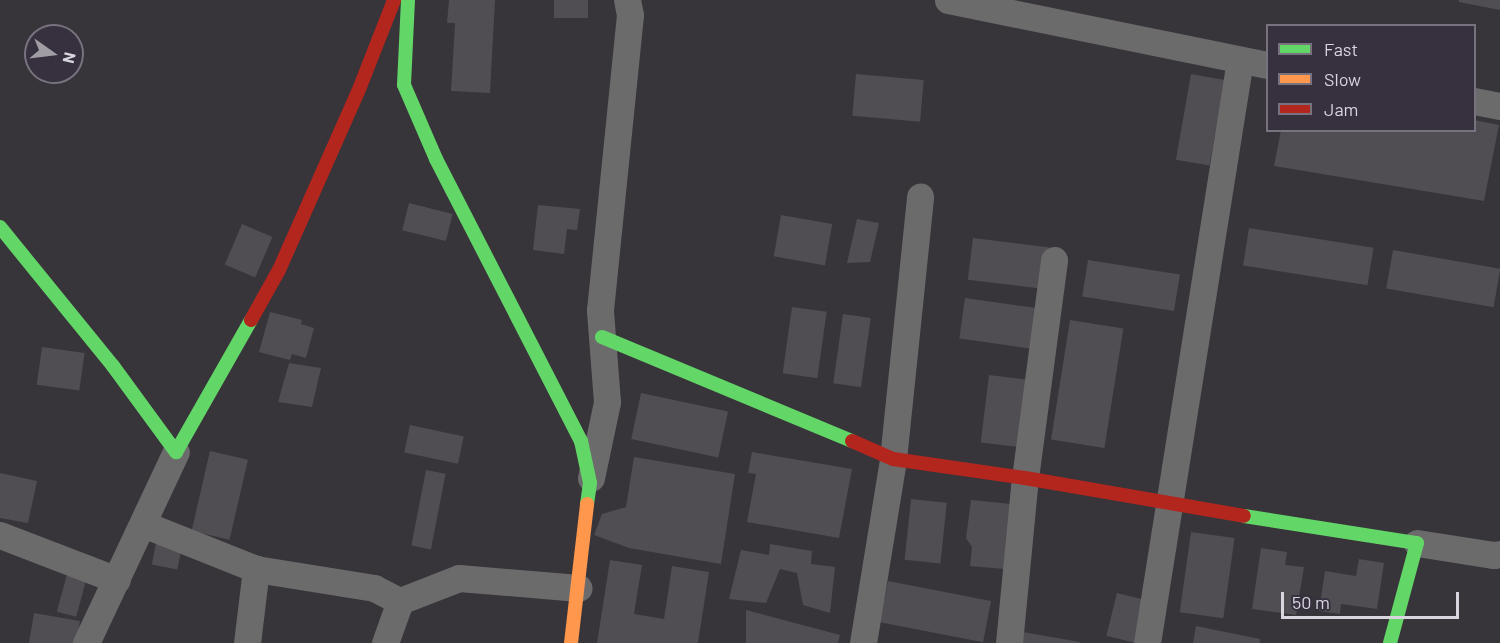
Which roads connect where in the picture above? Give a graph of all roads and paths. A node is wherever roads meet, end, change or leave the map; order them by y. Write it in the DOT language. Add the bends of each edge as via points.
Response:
graph roads {
  1 [pos="394,0"];
  2 [pos="408,0"];
  3 [pos="627,0"];
  4 [pos="948,0"];
  5 [pos="1240,60"];
  6 [pos="1266,65"];
  7 [pos="1476,101"];
  8 [pos="1500,106"];
  9 [pos="920,196"];
  10 [pos="0,228"];
  11 [pos="12,257"];
  12 [pos="1054,260"];
  13 [pos="602,337"];
  14 [pos="176,452"];
  15 [pos="893,459"];
  16 [pos="1025,478"];
  17 [pos="590,483"];
  18 [pos="1171,505"];
  19 [pos="143,524"];
  20 [pos="0,535"];
  21 [pos="1418,543"];
  22 [pos="1500,554"];
  23 [pos="256,569"];
  24 [pos="117,579"];
  25 [pos="579,588"];
  26 [pos="400,601"];
  27 [pos="86,643"];
  28 [pos="247,643"];
  29 [pos="385,643"];
  30 [pos="571,643"];
  31 [pos="862,643"];
  32 [pos="1009,643"];
  33 [pos="1147,643"];
  34 [pos="1390,643"];
  1 -- 14 [label="street" via="279,270"];
  2 -- 17 [label="street" via="404,85 436,159 581,441"];
  3 -- 13 [label="street" via="630,15 600,310"];
  4 -- 5 [label="street"];
  5 -- 6 [label="street"];
  5 -- 18 [label="street"];
  7 -- 8 [label="street"];
  9 -- 15 [label="street"];
  10 -- 11 [label="street"];
  11 -- 14 [label="street" via="113,366"];
  12 -- 16 [label="street"];
  13 -- 15 [label="street"];
  13 -- 17 [label="street" via="607,402"];
  14 -- 19 [label="street"];
  15 -- 16 [label="street"];
  15 -- 31 [label="street"];
  16 -- 18 [label="street"];
  16 -- 32 [label="street"];
  17 -- 25 [label="street"];
  18 -- 21 [label="street"];
  18 -- 33 [label="street"];
  19 -- 23 [label="street"];
  19 -- 24 [label="street"];
  20 -- 24 [label="street"];
  21 -- 22 [label="street"];
  21 -- 34 [label="street"];
  23 -- 26 [label="street" via="374,588"];
  23 -- 28 [label="street"];
  24 -- 27 [label="street"];
  25 -- 26 [label="street" via="459,578"];
  25 -- 30 [label="street"];
  26 -- 29 [label="street"];
}
